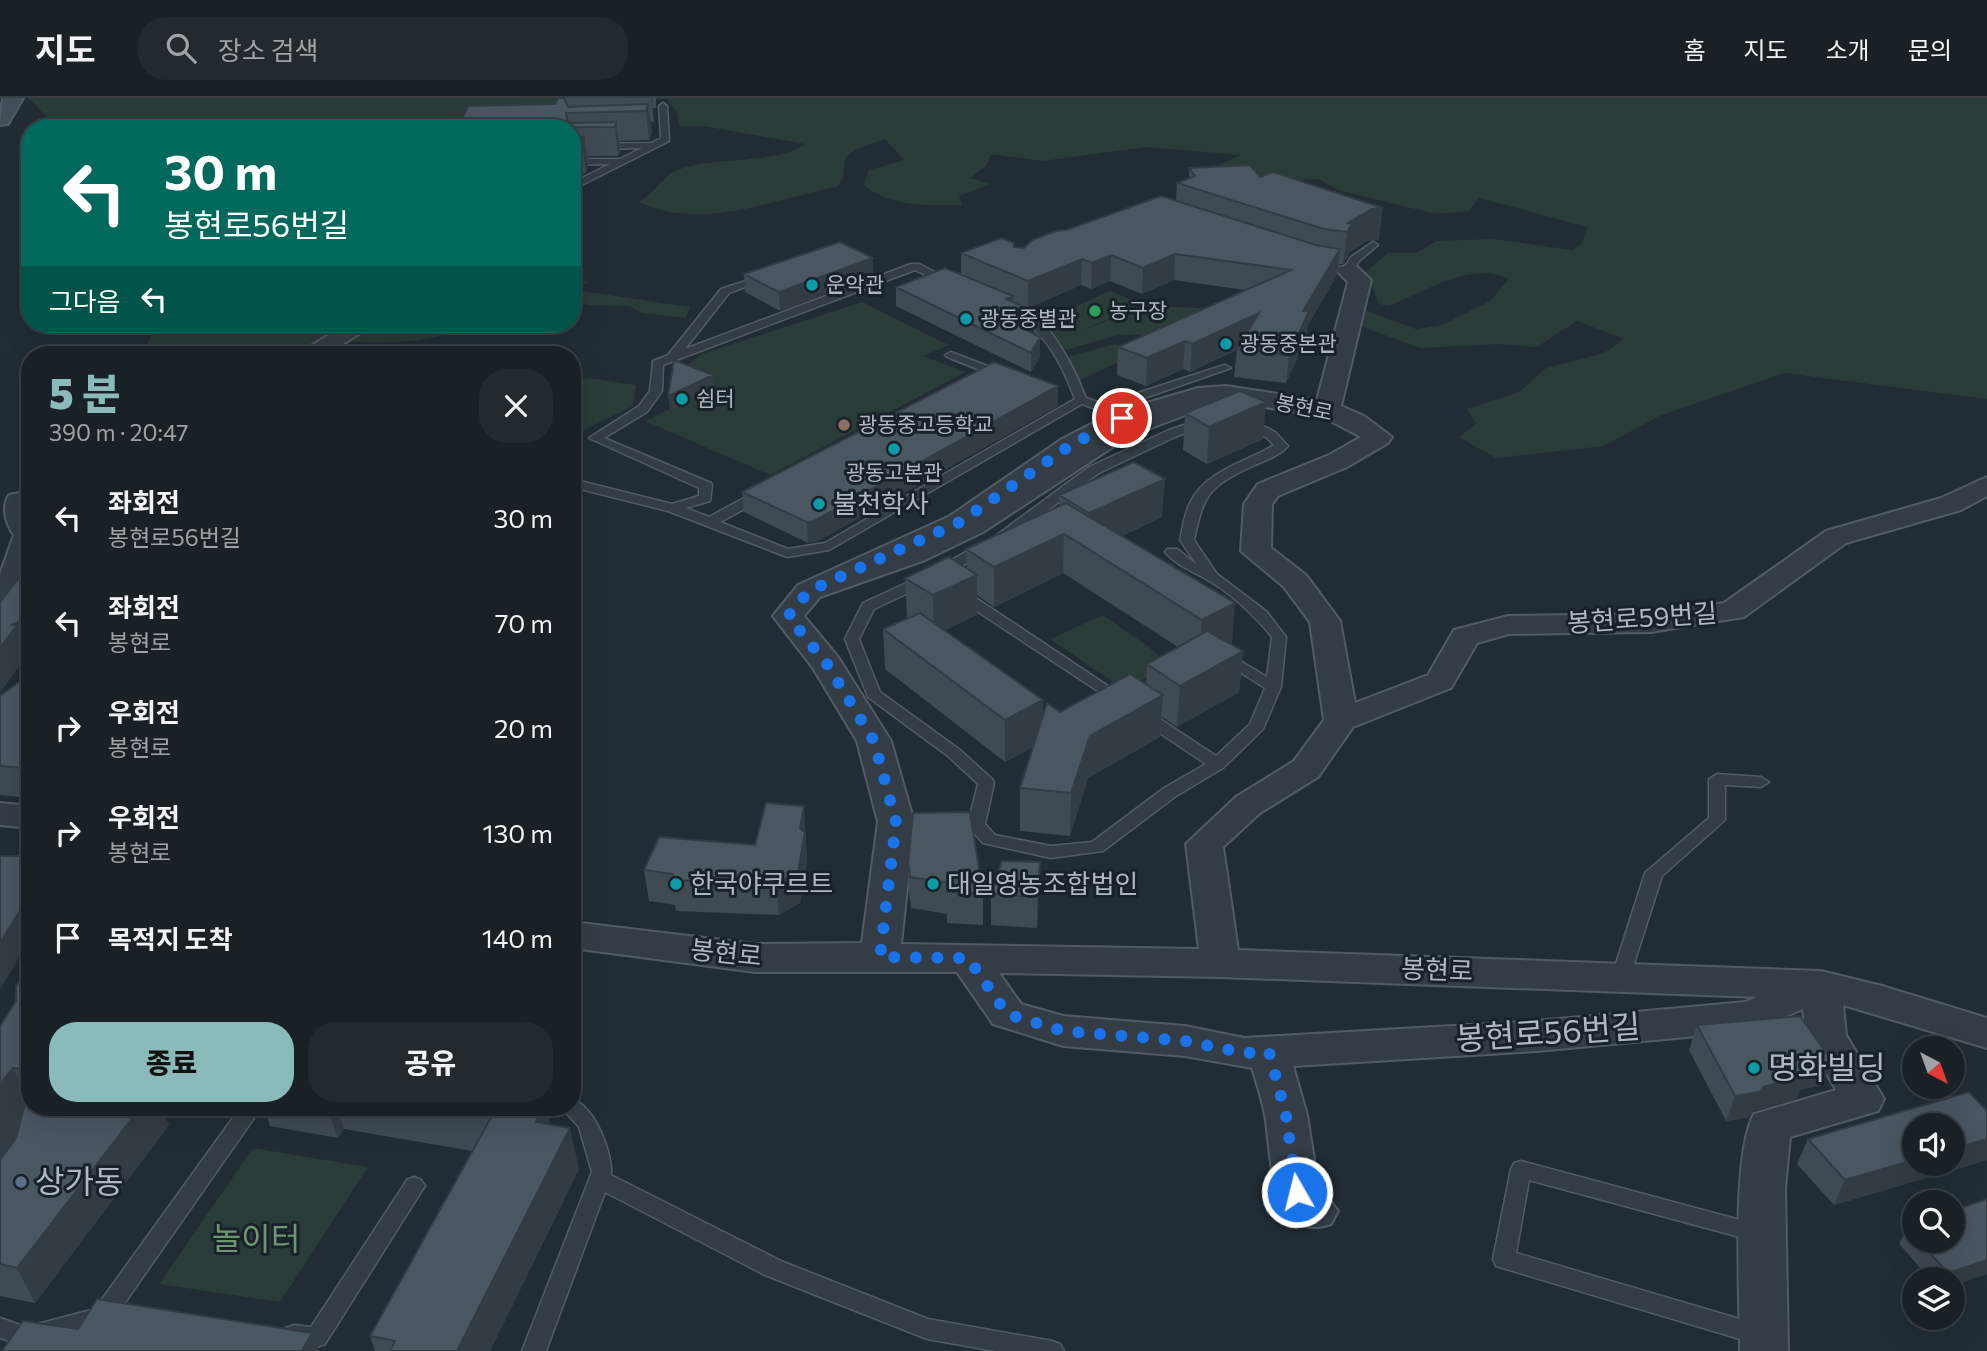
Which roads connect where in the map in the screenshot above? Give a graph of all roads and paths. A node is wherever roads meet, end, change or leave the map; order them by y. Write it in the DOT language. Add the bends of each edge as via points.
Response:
graph roads {
  1 [pos="13,98"];
  2 [pos="651,113"];
  3 [pos="0,119"];
  4 [pos="664,127"];
  5 [pos="651,128"];
  6 [pos="655,145"];
  7 [pos="581,147"];
  8 [pos="623,161"];
  9 [pos="581,162"];
  10 [pos="581,178"];
  11 [pos="590,178"];
  12 [pos="581,182"];
  13 [pos="1373,245"];
  14 [pos="1305,263"];
  15 [pos="1348,271"];
  16 [pos="774,274"];
  17 [pos="963,288"];
  18 [pos="997,302"];
  19 [pos="347,333"];
  20 [pos="324,346"];
  21 [pos="951,355"];
  22 [pos="672,357"];
  23 [pos="1225,368"];
  24 [pos="1020,381"];
  25 [pos="1075,398"];
  26 [pos="1341,415"];
  27 [pos="581,485"];
  28 [pos="1987,485"];
  29 [pos="776,486"];
  30 [pos="673,508"];
  31 [pos="710,522"];
  32 [pos="21,527"];
  33 [pos="1172,552"];
  34 [pos="933,576"];
  35 [pos="1212,577"];
  36 [pos="0,601"];
  37 [pos="1232,662"];
  38 [pos="1273,687"];
  39 [pos="1341,720"];
  40 [pos="1217,764"];
  41 [pos="1761,782"];
  42 [pos="0,814"];
  43 [pos="21,816"];
  44 [pos="976,825"];
  45 [pos="935,826"];
  46 [pos="581,936"];
  47 [pos="880,957"];
  48 [pos="968,958"];
  49 [pos="1220,963"];
  50 [pos="1621,976"];
  51 [pos="1821,985"];
  52 [pos="1987,1032"];
  53 [pos="1269,1052"];
  54 [pos="581,1115"];
  55 [pos="245,1116"];
  56 [pos="600,1179"];
  57 [pos="414,1186"];
  58 [pos="1315,1211"];
  59 [pos="1764,1234"];
  60 [pos="132,1315"];
  61 [pos="102,1317"];
  62 [pos="0,1328"];
  63 [pos="278,1333"];
  64 [pos="21,1344"];
  65 [pos="1764,1344"];
  66 [pos="534,1351"];
  67 [pos="1052,1351"];
  1 -- 3 [label="main road"];
  2 -- 4 [label="lane" via="663,110"];
  4 -- 5 [label="lane"];
  4 -- 6 [label="lane" via="666,139"];
  6 -- 7 [label="lane"];
  6 -- 8 [label="lane"];
  8 -- 9 [label="lane"];
  8 -- 11 [label="lane"];
  10 -- 11 [label="lane"];
  11 -- 12 [label="lane"];
  13 -- 15 [label="lane"];
  14 -- 15 [label="lane"];
  15 -- 26 [label="street" via="1360,280"];
  16 -- 22 [label="lane" via="725,291"];
  17 -- 22 [label="lane" via="915,267"];
  18 -- 25 [label="lane" via="1031,316 1042,326 1069,367"];
  19 -- 20 [label="street"];
  21 -- 24 [label="lane" via="989,376"];
  22 -- 30 [label="lane" via="657,363 656,391 643,409 595,438 706,486 705,498"];
  23 -- 25 [label="lane" via="1104,408"];
  25 -- 31 [label="lane" via="828,546 787,553"];
  26 -- 39 [label="street" via="1379,437 1338,461 1268,490 1258,504 1256,551 1295,581 1325,621"];
  26 -- 47 [label="street, 봉현로" via="1226,394 1198,396 1122,418 1071,445 960,522 809,591 788,616 827,664 874,741 901,826"];
  27 -- 30 [label="lane"];
  28 -- 39 [label="street, 봉현로59번길" via="1951,504 1836,537 1733,611 1651,623 1508,625 1465,636 1440,681"];
  29 -- 31 [label="lane"];
  30 -- 31 [label="lane"];
  32 -- 36 [label="street" via="10,587"];
  33 -- 35 [label="lane"];
  34 -- 35 [label="lane" via="1007,534 1094,470 1173,433 1225,419 1245,421 1272,435 1282,446 1210,483 1196,503 1187,540"];
  34 -- 40 [label="lane"];
  34 -- 44 [label="lane" via="868,606 852,639 873,694 954,753 986,783"];
  35 -- 38 [label="lane" via="1261,614 1279,637"];
  37 -- 38 [label="lane"];
  38 -- 40 [label="lane" via="1257,726"];
  39 -- 49 [label="street" via="1306,768 1248,805 1204,844"];
  40 -- 44 [label="lane" via="1097,847 1051,852 989,839"];
  41 -- 50 [label="lane" via="1717,779 1717,820 1654,873"];
  42 -- 43 [label="street"];
  44 -- 45 [label="lane"];
  46 -- 47 [label="street, 봉현로" via="755,958"];
  47 -- 48 [label="street, 봉현로"];
  48 -- 49 [label="street, 봉현로"];
  48 -- 53 [label="street, 봉현로56번길" via="1007,1014 1063,1031 1185,1041 1244,1053"];
  49 -- 50 [label="street, 봉현로"];
  50 -- 51 [label="street, 봉현로"];
  51 -- 52 [label="street, 봉현로"];
  51 -- 53 [label="street, 봉현로56번길" via="1751,1016 1537,1036"];
  51 -- 59 [label="street" via="1826,1036 1863,1099 1769,1126"];
  53 -- 58 [label="street" via="1286,1115 1297,1192"];
  54 -- 56 [label="lane" via="589,1123 603,1172"];
  55 -- 61 [label="lane"];
  56 -- 66 [label="lane"];
  56 -- 67 [label="lane" via="772,1268 927,1329"];
  57 -- 63 [label="lane" via="317,1338"];
  59 -- 65 [label="street"];
  59 -- 65 [label="lane" via="1521,1169 1504,1259"];
  60 -- 61 [label="lane"];
  61 -- 64 [label="lane"];
  62 -- 64 [label="lane"];
}
